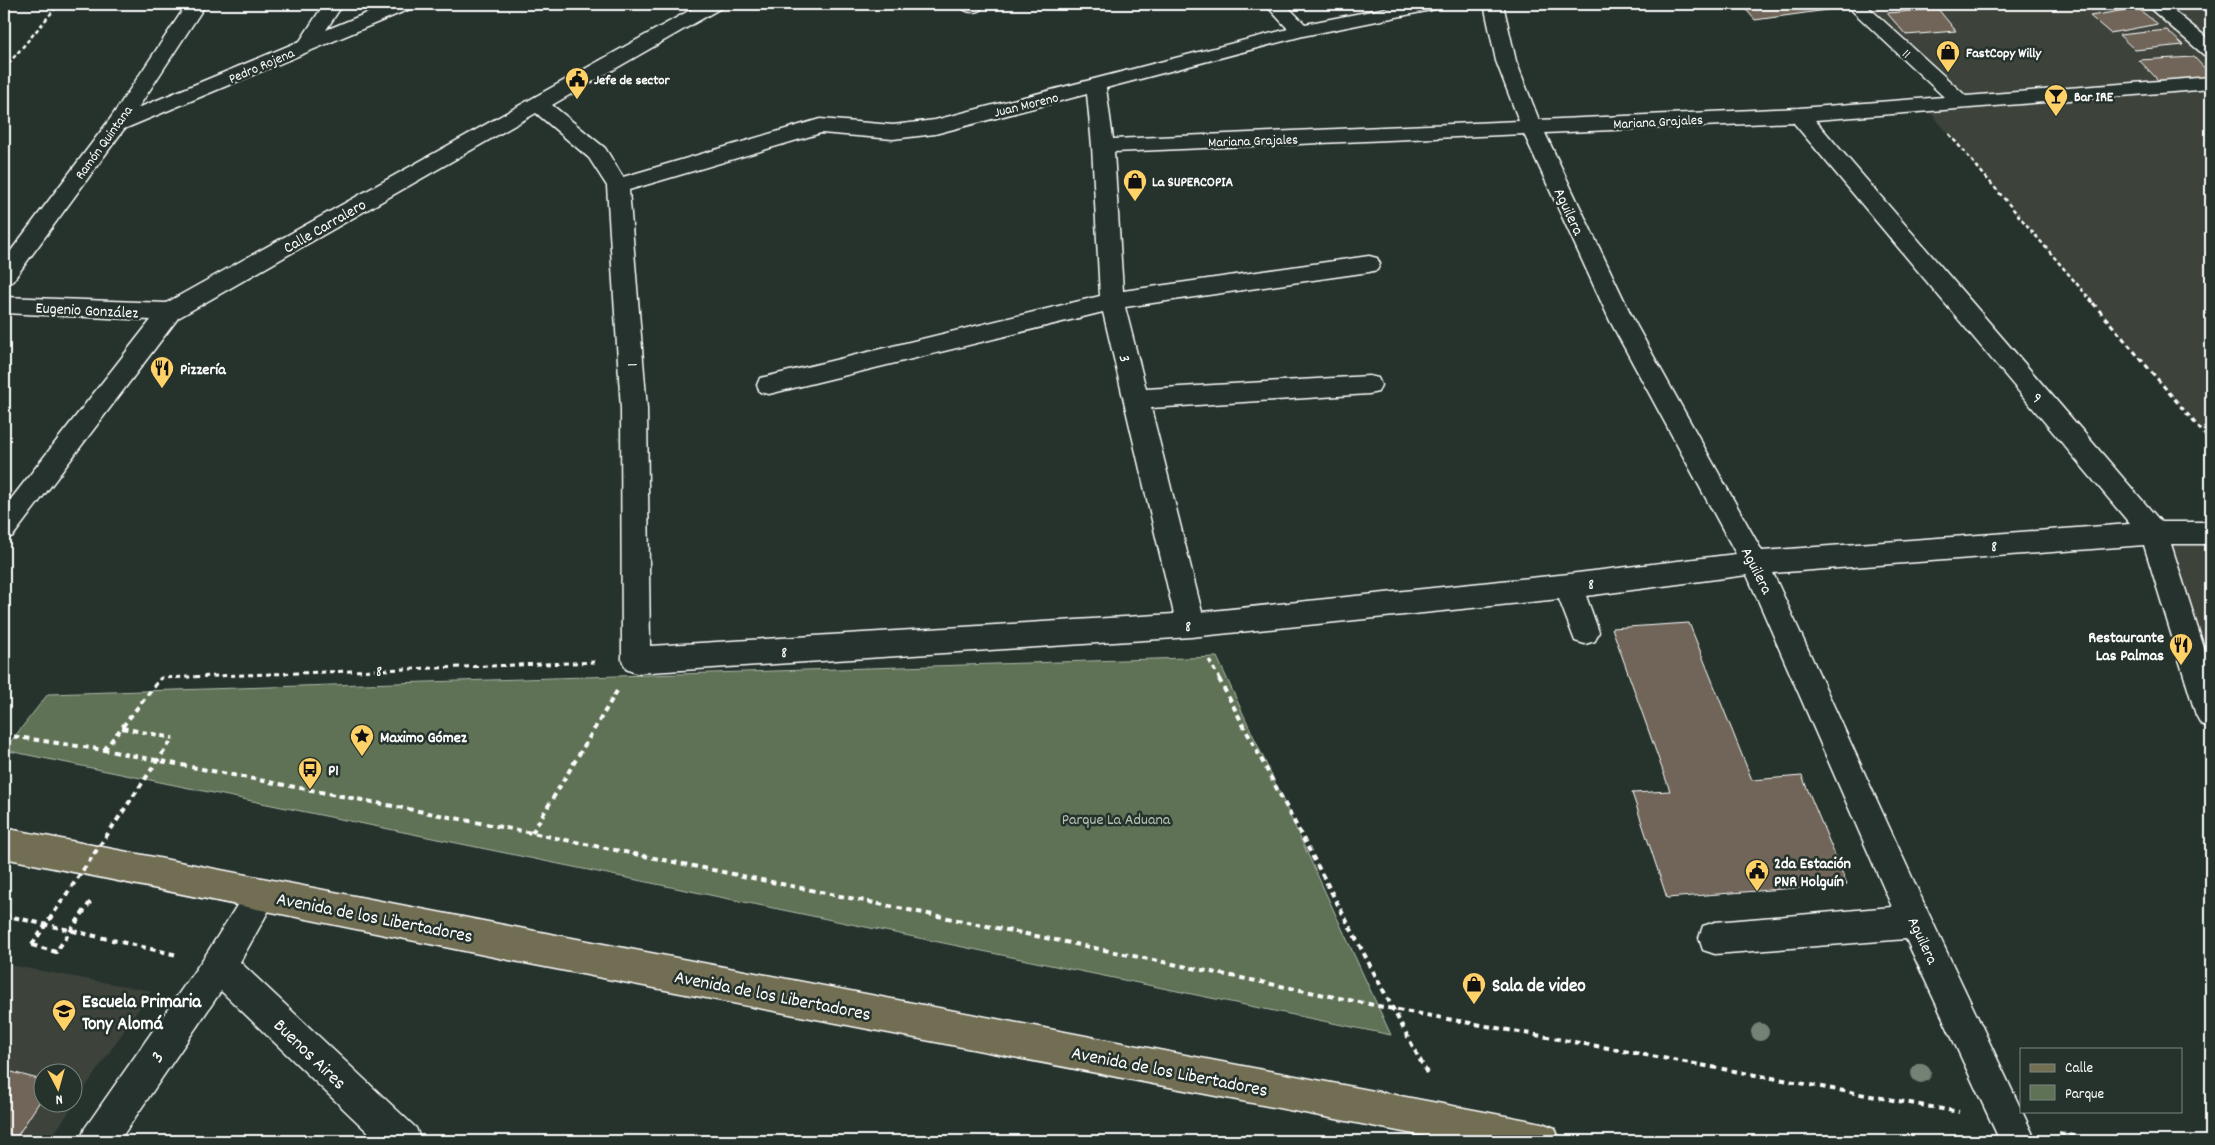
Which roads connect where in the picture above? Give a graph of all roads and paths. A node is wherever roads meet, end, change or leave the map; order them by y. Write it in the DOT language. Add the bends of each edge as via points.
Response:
graph roads {
  1 [pos="59,4"];
  2 [pos="196,4"];
  3 [pos="333,4"];
  4 [pos="405,4"];
  5 [pos="714,4"];
  6 [pos="1274,4"];
  7 [pos="1434,4"];
  8 [pos="1493,4"];
  9 [pos="1854,4"];
  10 [pos="2154,4"];
  11 [pos="1302,31"];
  12 [pos="306,46"];
  13 [pos="2211,51"];
  14 [pos="4,69"];
  15 [pos="2211,83"];
  16 [pos="1096,86"];
  17 [pos="1961,102"];
  18 [pos="538,104"];
  19 [pos="1924,105"];
  20 [pos="1799,115"];
  21 [pos="117,124"];
  22 [pos="1532,128"];
  23 [pos="1103,146"];
  24 [pos="618,186"];
  25 [pos="1369,264"];
  26 [pos="4,276"];
  27 [pos="1112,301"];
  28 [pos="4,305"];
  29 [pos="170,312"];
  30 [pos="769,385"];
  31 [pos="1369,385"];
  32 [pos="1136,399"];
  33 [pos="2211,442"];
  34 [pos="4,528"];
  35 [pos="2211,533"];
  36 [pos="2154,534"];
  37 [pos="1755,563"];
  38 [pos="1569,586"];
  39 [pos="1191,625"];
  40 [pos="1585,632"];
  41 [pos="636,660"];
  42 [pos="2211,715"];
  43 [pos="122,728"];
  44 [pos="4,735"];
  45 [pos="104,750"];
  46 [pos="532,833"];
  47 [pos="4,843"];
  48 [pos="117,864"];
  49 [pos="262,894"];
  50 [pos="4,916"];
  51 [pos="1915,922"];
  52 [pos="46,924"];
  53 [pos="70,930"];
  54 [pos="1715,938"];
  55 [pos="219,965"];
  56 [pos="1393,1009"];
  57 [pos="1465,1131"];
  58 [pos="2014,1131"];
  59 [pos="98,1141"];
  60 [pos="403,1141"];
  61 [pos="1542,1141"];
  62 [pos="2096,1141"];
  1 -- 14 [label="path"];
  2 -- 21 [label="street, Ramón Quintana"];
  3 -- 12 [label="street"];
  4 -- 12 [label="street, Pedro Rojena"];
  5 -- 18 [label="street, Calle Carralero"];
  6 -- 11 [label="street"];
  7 -- 11 [label="street, Juan Moreno"];
  8 -- 22 [label="street, Aguilera" via="1506,61"];
  9 -- 17 [label="street, 11"];
  10 -- 13 [label="street"];
  11 -- 16 [label="street, Juan Moreno"];
  12 -- 21 [label="street, Pedro Rojena"];
  15 -- 17 [label="street, Mariana Grajales"];
  16 -- 23 [label="street, 3"];
  16 -- 24 [label="street, Juan Moreno" via="935,127 893,132 820,126"];
  17 -- 19 [label="street, Mariana Grajales"];
  18 -- 24 [label="street, 1" via="597,153"];
  18 -- 29 [label="street, Calle Carralero"];
  19 -- 20 [label="street, Mariana Grajales"];
  19 -- 33 [label="path"];
  20 -- 22 [label="street, Mariana Grajales"];
  20 -- 36 [label="street, 9"];
  21 -- 26 [label="street, Ramón Quintana"];
  22 -- 23 [label="street, Mariana Grajales"];
  22 -- 37 [label="street, Aguilera" via="1622,321"];
  23 -- 27 [label="street, 3"];
  24 -- 41 [label="street, 1" via="634,409"];
  25 -- 27 [label="street"];
  27 -- 30 [label="street"];
  27 -- 32 [label="street, 3"];
  28 -- 29 [label="street, Eugenio González"];
  29 -- 34 [label="street, Calle Carralero"];
  31 -- 32 [label="street"];
  32 -- 39 [label="street, 3"];
  35 -- 36 [label="street, 8"];
  36 -- 37 [label="street, 8"];
  36 -- 42 [label="street, 9"];
  37 -- 38 [label="street, 8"];
  37 -- 51 [label="street, Aguilera"];
  38 -- 39 [label="street, 8"];
  38 -- 40 [label="street"];
  39 -- 41 [label="street, 8"];
  39 -- 56 [label="path"];
  41 -- 43 [label="path, 8" via="161,678"];
  41 -- 46 [label="path"];
  43 -- 45 [label="path"];
  43 -- 52 [label="path, bridge" via="173,738"];
  44 -- 45 [label="path"];
  45 -- 46 [label="path"];
  46 -- 56 [label="path"];
  47 -- 48 [label="main road, Avenida de los Libertadores"];
  48 -- 49 [label="main road, Avenida de los Libertadores"];
  48 -- 53 [label="path"];
  49 -- 55 [label="street, 3"];
  49 -- 57 [label="main road, Avenida de los Libertadores"];
  50 -- 52 [label="path"];
  51 -- 54 [label="street"];
  51 -- 58 [label="street, Aguilera"];
  52 -- 53 [label="path"];
  52 -- 53 [label="path, bridge" via="32,945 56,952"];
  53 -- 55 [label="path"];
  55 -- 59 [label="street, 3"];
  55 -- 60 [label="street, Buenos Aires"];
  56 -- 57 [label="path"];
  56 -- 58 [label="path"];
  57 -- 61 [label="main road, Avenida de los Libertadores"];
  58 -- 62 [label="path"];
}
